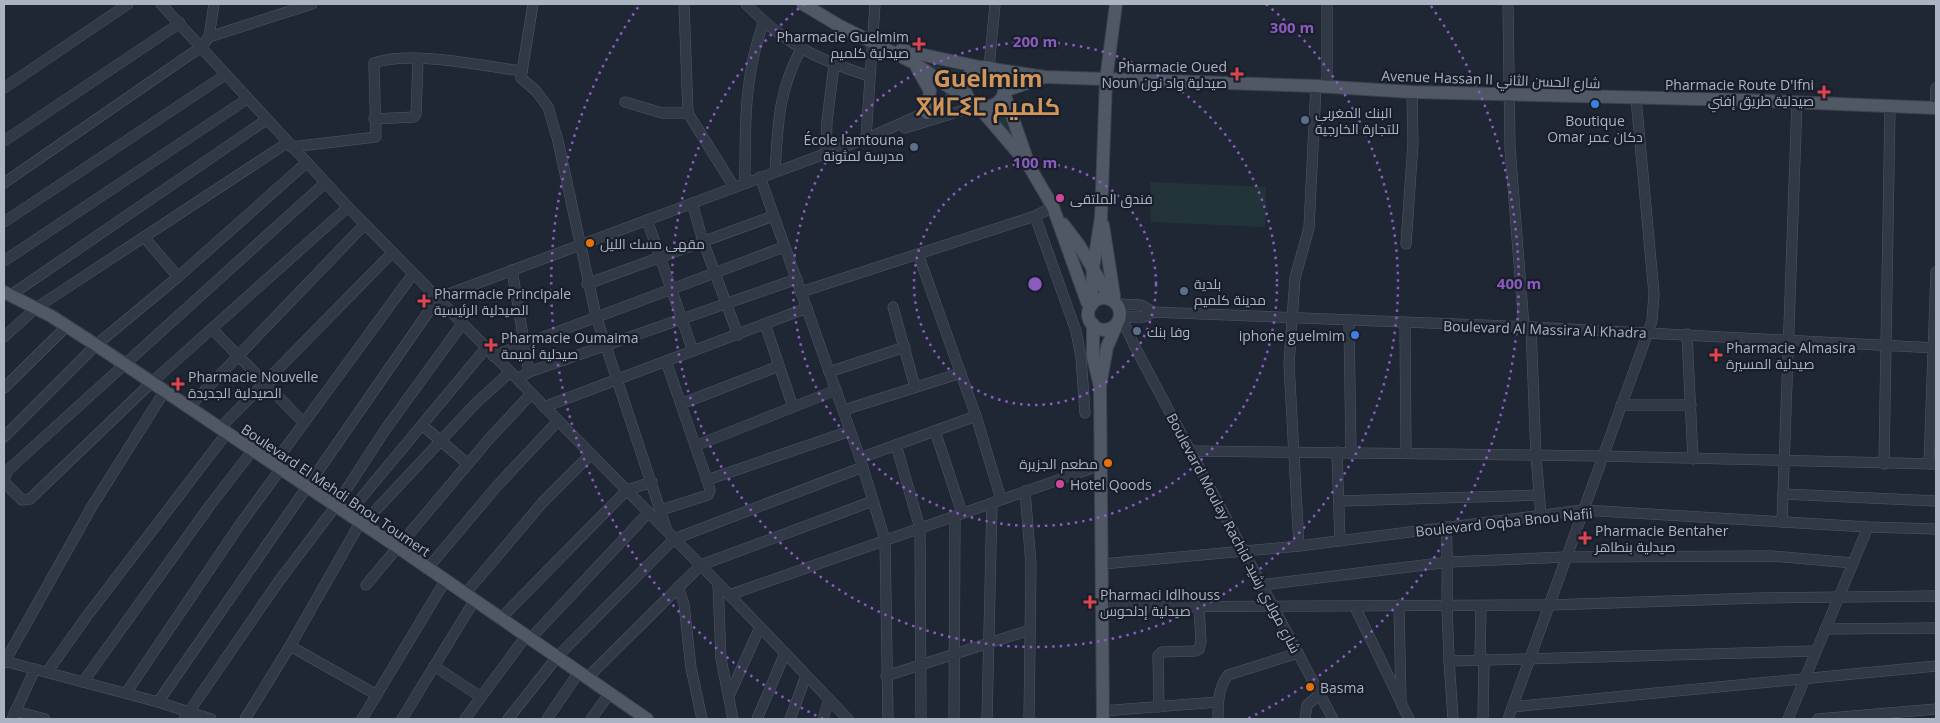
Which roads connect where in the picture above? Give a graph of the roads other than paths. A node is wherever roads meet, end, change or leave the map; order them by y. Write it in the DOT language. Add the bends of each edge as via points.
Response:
graph roads {
  1 [pos="128,4"];
  2 [pos="161,4"];
  3 [pos="214,4"];
  4 [pos="312,4"];
  5 [pos="533,4"];
  6 [pos="684,4"];
  7 [pos="746,4"];
  8 [pos="803,4"];
  9 [pos="875,4"];
  10 [pos="995,4"];
  11 [pos="1116,4"];
  12 [pos="1327,4"];
  13 [pos="1508,4"];
  14 [pos="298,6"];
  15 [pos="764,21"];
  16 [pos="180,23"];
  17 [pos="209,37"];
  18 [pos="874,42"];
  19 [pos="201,47"];
  20 [pos="801,49"];
  21 [pos="418,59"];
  22 [pos="914,64"];
  23 [pos="834,65"];
  24 [pos="988,68"];
  25 [pos="522,71"];
  26 [pos="225,75"];
  27 [pos="869,76"];
  28 [pos="1045,77"];
  29 [pos="967,79"];
  30 [pos="1106,80"];
  31 [pos="1321,87"];
  32 [pos="4,88"];
  33 [pos="1936,88"];
  34 [pos="1004,92"];
  35 [pos="1412,92"];
  36 [pos="957,93"];
  37 [pos="1508,95"];
  38 [pos="1636,98"];
  39 [pos="247,99"];
  40 [pos="624,102"];
  41 [pos="1797,102"];
  42 [pos="975,104"];
  43 [pos="1890,106"];
  44 [pos="1936,108"];
  45 [pos="688,113"];
  46 [pos="927,113"];
  47 [pos="374,119"];
  48 [pos="266,120"];
  49 [pos="868,137"];
  50 [pos="4,141"];
  51 [pos="289,145"];
  52 [pos="826,153"];
  53 [pos="306,163"];
  54 [pos="1029,166"];
  55 [pos="775,172"];
  56 [pos="760,178"];
  57 [pos="4,183"];
  58 [pos="325,183"];
  59 [pos="745,183"];
  60 [pos="734,187"];
  61 [pos="692,203"];
  62 [pos="348,207"];
  63 [pos="1053,207"];
  64 [pos="772,216"];
  65 [pos="1035,216"];
  66 [pos="1101,218"];
  67 [pos="647,220"];
  68 [pos="1060,221"];
  69 [pos="4,222"];
  70 [pos="364,224"];
  71 [pos="144,237"];
  72 [pos="703,241"];
  73 [pos="580,244"];
  74 [pos="1406,244"];
  75 [pos="784,247"];
  76 [pos="392,252"];
  77 [pos="918,254"];
  78 [pos="659,257"];
  79 [pos="4,261"];
  80 [pos="1093,268"];
  81 [pos="512,270"];
  82 [pos="715,272"];
  83 [pos="1936,272"];
  84 [pos="413,274"];
  85 [pos="178,277"];
  86 [pos="796,279"];
  87 [pos="587,284"];
  88 [pos="671,289"];
  89 [pos="801,292"];
  90 [pos="6,293"];
  91 [pos="438,298"];
  92 [pos="727,303"];
  93 [pos="36,308"];
  94 [pos="806,308"];
  95 [pos="893,308"];
  96 [pos="1090,308"];
  97 [pos="1153,312"];
  98 [pos="596,316"];
  99 [pos="1115,316"];
  100 [pos="1140,317"];
  101 [pos="1292,318"];
  102 [pos="681,319"];
  103 [pos="1349,322"];
  104 [pos="462,324"];
  105 [pos="765,324"];
  106 [pos="1093,324"];
  107 [pos="1405,324"];
  108 [pos="67,326"];
  109 [pos="1527,327"];
  110 [pos="213,330"];
  111 [pos="1129,332"];
  112 [pos="1646,333"];
  113 [pos="738,334"];
  114 [pos="1687,334"];
  115 [pos="4,337"];
  116 [pos="1788,339"];
  117 [pos="524,343"];
  118 [pos="1886,344"];
  119 [pos="96,345"];
  120 [pos="605,346"];
  121 [pos="905,347"];
  122 [pos="1135,347"];
  123 [pos="1934,348"];
  124 [pos="693,351"];
  125 [pos="489,352"];
  126 [pos="238,355"];
  127 [pos="666,361"];
  128 [pos="124,364"];
  129 [pos="779,366"];
  130 [pos="529,372"];
  131 [pos="830,372"];
  132 [pos="961,373"];
  133 [pos="513,376"];
  134 [pos="617,379"];
  135 [pos="151,383"];
  136 [pos="266,383"];
  137 [pos="1100,386"];
  138 [pos="915,387"];
  139 [pos="4,388"];
  140 [pos="836,390"];
  141 [pos="164,392"];
  142 [pos="531,394"];
  143 [pos="681,404"];
  144 [pos="1620,404"];
  145 [pos="1690,405"];
  146 [pos="544,407"];
  147 [pos="792,407"];
  148 [pos="188,408"];
  149 [pos="844,410"];
  150 [pos="1085,413"];
  151 [pos="976,416"];
  152 [pos="558,421"];
  153 [pos="304,424"];
  154 [pos="422,425"];
  155 [pos="223,431"];
  156 [pos="850,431"];
  157 [pos="935,431"];
  158 [pos="4,437"];
  159 [pos="440,442"];
  160 [pos="896,445"];
  161 [pos="696,446"];
  162 [pos="252,451"];
  163 [pos="1190,451"];
  164 [pos="1295,452"];
  165 [pos="1337,452"];
  166 [pos="1350,453"];
  167 [pos="1406,453"];
  168 [pos="591,454"];
  169 [pos="1536,456"];
  170 [pos="1602,456"];
  171 [pos="1693,459"];
  172 [pos="1784,460"];
  173 [pos="862,463"];
  174 [pos="468,464"];
  175 [pos="1884,464"];
  176 [pos="1933,464"];
  177 [pos="1101,465"];
  178 [pos="276,468"];
  179 [pos="5,475"];
  180 [pos="707,480"];
  181 [pos="652,482"];
  182 [pos="305,487"];
  183 [pos="627,490"];
  184 [pos="1025,491"];
  185 [pos="1782,494"];
  186 [pos="1539,495"];
  187 [pos="873,501"];
  188 [pos="997,501"];
  189 [pos="1339,501"];
  190 [pos="1936,501"];
  191 [pos="335,507"];
  192 [pos="661,510"];
  193 [pos="1583,510"];
  194 [pos="649,512"];
  195 [pos="958,514"];
  196 [pos="1541,515"];
  197 [pos="347,516"];
  198 [pos="1782,522"];
  199 [pos="361,524"];
  200 [pos="1446,527"];
  201 [pos="1868,527"];
  202 [pos="920,528"];
  203 [pos="1936,529"];
  204 [pos="671,535"];
  205 [pos="885,540"];
  206 [pos="1340,541"];
  207 [pos="1298,546"];
  208 [pos="399,548"];
  209 [pos="1243,550"];
  210 [pos="1566,557"];
  211 [pos="1449,562"];
  212 [pos="1853,563"];
  213 [pos="1103,564"];
  214 [pos="701,565"];
  215 [pos="428,569"];
  216 [pos="445,581"];
  217 [pos="718,583"];
  218 [pos="366,585"];
  219 [pos="1261,585"];
  220 [pos="678,587"];
  221 [pos="729,595"];
  222 [pos="1936,596"];
  223 [pos="469,597"];
  224 [pos="1838,598"];
  225 [pos="1399,605"];
  226 [pos="1447,605"];
  227 [pos="1481,606"];
  228 [pos="1549,606"];
  229 [pos="1102,607"];
  230 [pos="1200,607"];
  231 [pos="1274,607"];
  232 [pos="1355,607"];
  233 [pos="500,619"];
  234 [pos="760,627"];
  235 [pos="1936,628"];
  236 [pos="1825,629"];
  237 [pos="1030,630"];
  238 [pos="528,638"];
  239 [pos="988,643"];
  240 [pos="290,646"];
  241 [pos="1816,651"];
  242 [pos="785,653"];
  243 [pos="1298,653"];
  244 [pos="956,654"];
  245 [pos="557,657"];
  246 [pos="1482,659"];
  247 [pos="1529,660"];
  248 [pos="1449,661"];
  249 [pos="4,662"];
  250 [pos="920,665"];
  251 [pos="434,666"];
  252 [pos="1936,666"];
  253 [pos="35,669"];
  254 [pos="47,672"];
  255 [pos="583,675"];
  256 [pos="806,676"];
  257 [pos="886,676"];
  258 [pos="1804,679"];
  259 [pos="83,682"];
  260 [pos="126,693"];
  261 [pos="610,693"];
  262 [pos="1320,694"];
  263 [pos="377,695"];
  264 [pos="729,696"];
  265 [pos="481,697"];
  266 [pos="829,699"];
  267 [pos="158,702"];
  268 [pos="1218,702"];
  269 [pos="1401,703"];
  270 [pos="1159,706"];
  271 [pos="1512,707"];
  272 [pos="1936,709"];
  273 [pos="14,715"];
  274 [pos="186,715"];
  275 [pos="1103,715"];
  276 [pos="45,719"];
  277 [pos="211,719"];
  278 [pos="245,719"];
  279 [pos="362,719"];
  280 [pos="402,719"];
  281 [pos="465,719"];
  282 [pos="508,719"];
  283 [pos="547,719"];
  284 [pos="591,719"];
  285 [pos="645,719"];
  286 [pos="702,719"];
  287 [pos="733,719"];
  288 [pos="757,719"];
  289 [pos="790,719"];
  290 [pos="823,719"];
  291 [pos="848,719"];
  292 [pos="888,719"];
  293 [pos="921,719"];
  294 [pos="954,719"];
  295 [pos="987,719"];
  296 [pos="1029,719"];
  297 [pos="1218,719"];
  298 [pos="1305,719"];
  299 [pos="1333,719"];
  300 [pos="1409,719"];
  301 [pos="1453,719"];
  302 [pos="1483,719"];
  303 [pos="1508,719"];
  304 [pos="1788,719"];
  305 [pos="1818,719"];
  1 -- 32 [label="street"];
  2 -- 16 [label="street"];
  3 -- 17 [label="street"];
  4 -- 14 [label="street"];
  5 -- 25 [label="street"];
  6 -- 45 [label="street"];
  7 -- 15 [label="street"];
  8 -- 18 [label="main road"];
  9 -- 18 [label="street"];
  10 -- 24 [label="street"];
  11 -- 30 [label="main road"];
  12 -- 31 [label="street"];
  13 -- 37 [label="street"];
  14 -- 17 [label="street"];
  15 -- 20 [label="street"];
  15 -- 59 [label="street" via="748,79"];
  16 -- 19 [label="street"];
  16 -- 50 [label="street"];
  17 -- 19 [label="street"];
  18 -- 22 [label="main road"];
  18 -- 24 [label="main road, Avenue Hassan II شارع الحسن الثاني" via="919,55"];
  18 -- 27 [label="street"];
  19 -- 26 [label="street"];
  19 -- 57 [label="street"];
  20 -- 23 [label="street"];
  20 -- 55 [label="street" via="784,85"];
  21 -- 25 [label="street"];
  21 -- 47 [label="street" via="414,117"];
  21 -- 47 [label="street" via="374,63"];
  22 -- 36 [label="main road"];
  22 -- 46 [label="main road" via="930,91"];
  23 -- 27 [label="street"];
  23 -- 52 [label="street"];
  24 -- 28 [label="main road, Avenue Hassan II شارع الحسن الثاني"];
  24 -- 29 [label="main road" via="974,71"];
  24 -- 34 [label="main road" via="1002,78"];
  25 -- 73 [label="street" via="523,82 536,91 548,107"];
  26 -- 39 [label="street"];
  26 -- 69 [label="street"];
  27 -- 49 [label="street"];
  28 -- 30 [label="main road, Avenue Hassan II شارع الحسن الثاني"];
  28 -- 34 [label="main road, Avenue Hassan II شارع الحسن الثاني"];
  29 -- 36 [label="street"];
  29 -- 42 [label="main road" via="965,89"];
  30 -- 31 [label="main road, Avenue Hassan II شارع الحسن الثاني"];
  30 -- 66 [label="main road"];
  31 -- 35 [label="main road, Avenue Hassan II شارع الحسن الثاني"];
  31 -- 101 [label="street" via="1309,228 1294,278"];
  33 -- 44 [label="street"];
  34 -- 42 [label="main road" via="996,104 985,107"];
  34 -- 54 [label="main road"];
  35 -- 37 [label="main road, Avenue Hassan II شارع الحسن الثاني"];
  35 -- 74 [label="street" via="1413,143"];
  36 -- 42 [label="main road"];
  36 -- 46 [label="street"];
  37 -- 38 [label="main road, Avenue Hassan II شارع الحسن الثاني"];
  37 -- 109 [label="street" via="1512,183"];
  38 -- 41 [label="main road, Avenue Hassan II شارع الحسن الثاني"];
  38 -- 112 [label="street" via="1654,294 1652,321"];
  39 -- 48 [label="street"];
  39 -- 79 [label="street"];
  40 -- 45 [label="street" via="662,113"];
  41 -- 43 [label="main road, Avenue Hassan II شارع الحسن الثاني"];
  41 -- 116 [label="street"];
  42 -- 49 [label="street"];
  42 -- 54 [label="main road"];
  43 -- 44 [label="main road, Avenue Hassan II شارع الحسن الثاني"];
  43 -- 118 [label="street"];
  45 -- 60 [label="street"];
  46 -- 49 [label="street"];
  47 -- 51 [label="street" via="376,137"];
  48 -- 51 [label="street"];
  48 -- 90 [label="street"];
  49 -- 52 [label="street"];
  51 -- 53 [label="street"];
  51 -- 71 [label="street"];
  52 -- 55 [label="street"];
  53 -- 58 [label="street"];
  53 -- 85 [label="street"];
  54 -- 63 [label="main road"];
  55 -- 56 [label="street"];
  56 -- 59 [label="street"];
  56 -- 64 [label="street"];
  58 -- 62 [label="street"];
  58 -- 128 [label="street"];
  59 -- 60 [label="street"];
  60 -- 61 [label="street"];
  61 -- 67 [label="street"];
  61 -- 72 [label="street"];
  62 -- 70 [label="street"];
  62 -- 110 [label="street"];
  63 -- 65 [label="street"];
  63 -- 68 [label="main road"];
  64 -- 72 [label="street"];
  64 -- 75 [label="street"];
  65 -- 77 [label="street"];
  65 -- 150 [label="street" via="1076,331"];
  66 -- 80 [label="main road"];
  66 -- 99 [label="main road"];
  67 -- 73 [label="street"];
  67 -- 78 [label="street"];
  68 -- 80 [label="main road" via="1080,245"];
  68 -- 96 [label="main road"];
  70 -- 76 [label="street"];
  70 -- 126 [label="street"];
  71 -- 85 [label="street"];
  71 -- 93 [label="street"];
  72 -- 78 [label="street"];
  72 -- 82 [label="street"];
  73 -- 81 [label="street"];
  73 -- 87 [label="street"];
  75 -- 82 [label="street"];
  75 -- 86 [label="street"];
  76 -- 84 [label="street"];
  76 -- 136 [label="street"];
  77 -- 89 [label="street"];
  77 -- 132 [label="street"];
  78 -- 87 [label="street"];
  78 -- 88 [label="street"];
  80 -- 96 [label="main road"];
  80 -- 99 [label="main road"];
  81 -- 91 [label="street"];
  81 -- 117 [label="street"];
  82 -- 88 [label="street"];
  82 -- 92 [label="street"];
  83 -- 123 [label="street"];
  84 -- 91 [label="street"];
  84 -- 153 [label="street"];
  85 -- 119 [label="street"];
  86 -- 89 [label="street"];
  86 -- 92 [label="street"];
  87 -- 98 [label="street"];
  88 -- 98 [label="street"];
  88 -- 102 [label="street"];
  89 -- 94 [label="street"];
  90 -- 93 [label="main road, Boulevard El Mehdi Bnou Toumert"];
  91 -- 104 [label="street"];
  91 -- 182 [label="street"];
  92 -- 102 [label="street"];
  92 -- 113 [label="street"];
  93 -- 108 [label="main road, Boulevard El Mehdi Bnou Toumert"];
  93 -- 115 [label="street"];
  94 -- 105 [label="street"];
  94 -- 131 [label="street"];
  95 -- 121 [label="street"];
  96 -- 99 [label="main road" via="1100,299"];
  96 -- 106 [label="main road" via="1089,317"];
  97 -- 99 [label="street, Boulevard Al Massira Al Khadra" via="1141,305"];
  97 -- 100 [label="street, Boulevard Al Massira Al Khadra"];
  97 -- 101 [label="street, Boulevard Al Massira Al Khadra"];
  98 -- 117 [label="street"];
  98 -- 120 [label="street"];
  99 -- 100 [label="street, Boulevard Al Massira Al Khadra"];
  99 -- 106 [label="main road" via="1100,329"];
  99 -- 111 [label="street, Boulevard Moulay Rachid شارع مولاي رشيد"];
  99 -- 122 [label="street, Boulevard Moulay Rachid شارع مولاي رشيد"];
  99 -- 137 [label="main road"];
  100 -- 111 [label="street"];
  101 -- 103 [label="street, Boulevard Al Massira Al Khadra"];
  101 -- 164 [label="street" via="1289,372"];
  102 -- 120 [label="street"];
  102 -- 124 [label="street"];
  103 -- 107 [label="street, Boulevard Al Massira Al Khadra"];
  103 -- 166 [label="street"];
  104 -- 125 [label="street"];
  104 -- 191 [label="street" via="385,430"];
  105 -- 113 [label="street"];
  105 -- 129 [label="street"];
  106 -- 137 [label="main road" via="1093,357"];
  107 -- 109 [label="street, Boulevard Al Massira Al Khadra"];
  107 -- 167 [label="street"];
  108 -- 119 [label="main road, Boulevard El Mehdi Bnou Toumert"];
  108 -- 139 [label="street"];
  109 -- 112 [label="street, Boulevard Al Massira Al Khadra"];
  109 -- 169 [label="street"];
  110 -- 126 [label="street"];
  110 -- 135 [label="street"];
  111 -- 122 [label="street, Boulevard Moulay Rachid شارع مولاي رشيد"];
  112 -- 114 [label="street, Boulevard Al Massira Al Khadra"];
  112 -- 144 [label="street"];
  113 -- 124 [label="street"];
  114 -- 116 [label="street, Boulevard Al Massira Al Khadra"];
  114 -- 145 [label="street"];
  116 -- 118 [label="street, Boulevard Al Massira Al Khadra"];
  116 -- 172 [label="street"];
  117 -- 125 [label="street"];
  117 -- 130 [label="street"];
  118 -- 123 [label="street, Boulevard Al Massira Al Khadra"];
  118 -- 175 [label="street"];
  119 -- 128 [label="main road, Boulevard El Mehdi Bnou Toumert"];
  119 -- 158 [label="street"];
  120 -- 130 [label="street"];
  120 -- 134 [label="street"];
  121 -- 131 [label="street"];
  121 -- 138 [label="street"];
  122 -- 163 [label="street, Boulevard Moulay Rachid شارع مولاي رشيد"];
  123 -- 176 [label="street"];
  124 -- 127 [label="street"];
  125 -- 133 [label="street"];
  125 -- 154 [label="street"];
  126 -- 136 [label="street"];
  126 -- 148 [label="street"];
  127 -- 134 [label="street"];
  127 -- 143 [label="street"];
  128 -- 135 [label="main road, Boulevard El Mehdi Bnou Toumert"];
  128 -- 179 [label="street"];
  129 -- 143 [label="street"];
  129 -- 147 [label="street"];
  130 -- 133 [label="street"];
  131 -- 140 [label="street"];
  132 -- 138 [label="street"];
  132 -- 151 [label="street"];
  133 -- 142 [label="street"];
  133 -- 159 [label="street"];
  134 -- 146 [label="street"];
  134 -- 181 [label="street"];
  135 -- 141 [label="main road, Boulevard El Mehdi Bnou Toumert"];
  135 -- 179 [label="street" via="30,499 22,500"];
  136 -- 153 [label="street"];
  136 -- 155 [label="street"];
  137 -- 177 [label="main road"];
  138 -- 149 [label="street"];
  140 -- 147 [label="street"];
  140 -- 149 [label="street"];
  141 -- 148 [label="main road, Boulevard El Mehdi Bnou Toumert"];
  141 -- 249 [label="street" via="91,508"];
  142 -- 146 [label="street"];
  142 -- 174 [label="street"];
  143 -- 161 [label="street"];
  144 -- 145 [label="street"];
  144 -- 170 [label="street"];
  145 -- 171 [label="street"];
  146 -- 152 [label="street"];
  147 -- 161 [label="street"];
  148 -- 155 [label="main road, Boulevard El Mehdi Bnou Toumert"];
  149 -- 156 [label="street"];
  151 -- 157 [label="street"];
  151 -- 188 [label="street"];
  152 -- 168 [label="street"];
  152 -- 215 [label="street" via="496,486"];
  153 -- 178 [label="street"];
  154 -- 159 [label="street"];
  154 -- 197 [label="street"];
  155 -- 162 [label="main road, Boulevard El Mehdi Bnou Toumert"];
  155 -- 254 [label="street"];
  156 -- 173 [label="street"];
  156 -- 180 [label="street"];
  157 -- 160 [label="street"];
  157 -- 195 [label="street"];
  159 -- 174 [label="street"];
  159 -- 199 [label="street"];
  160 -- 173 [label="street"];
  160 -- 202 [label="street"];
  161 -- 180 [label="street"];
  162 -- 178 [label="main road, Boulevard El Mehdi Bnou Toumert"];
  162 -- 259 [label="street"];
  163 -- 164 [label="street"];
  163 -- 209 [label="street, Boulevard Moulay Rachid شارع مولاي رشيد"];
  164 -- 165 [label="street"];
  164 -- 207 [label="street"];
  165 -- 166 [label="street"];
  165 -- 189 [label="street"];
  166 -- 167 [label="street"];
  167 -- 169 [label="street"];
  168 -- 183 [label="street"];
  168 -- 223 [label="street" via="543,502"];
  169 -- 170 [label="street"];
  169 -- 186 [label="street"];
  170 -- 171 [label="street"];
  170 -- 193 [label="street"];
  171 -- 172 [label="street"];
  172 -- 175 [label="street"];
  172 -- 185 [label="street"];
  173 -- 187 [label="street"];
  173 -- 204 [label="street"];
  174 -- 208 [label="street"];
  175 -- 176 [label="street"];
  177 -- 184 [label="street"];
  177 -- 213 [label="main road"];
  178 -- 182 [label="main road, Boulevard El Mehdi Bnou Toumert"];
  178 -- 260 [label="street"];
  180 -- 192 [label="street" via="708,494"];
  181 -- 183 [label="street"];
  181 -- 192 [label="street"];
  182 -- 191 [label="main road, Boulevard El Mehdi Bnou Toumert"];
  182 -- 267 [label="street"];
  183 -- 194 [label="street"];
  183 -- 233 [label="street"];
  184 -- 188 [label="street"];
  184 -- 237 [label="street"];
  185 -- 190 [label="street"];
  185 -- 198 [label="street"];
  186 -- 189 [label="street"];
  186 -- 196 [label="street"];
  187 -- 205 [label="street"];
  187 -- 214 [label="street"];
  188 -- 195 [label="street"];
  188 -- 239 [label="street"];
  189 -- 206 [label="street"];
  191 -- 197 [label="main road, Boulevard El Mehdi Bnou Toumert"];
  191 -- 274 [label="street"];
  192 -- 204 [label="street"];
  193 -- 196 [label="street, Boulevard Oqba Bnou Nafii"];
  193 -- 198 [label="street, Boulevard Oqba Bnou Nafii"];
  193 -- 210 [label="street"];
  194 -- 204 [label="street"];
  194 -- 238 [label="street"];
  195 -- 202 [label="street"];
  195 -- 244 [label="street"];
  196 -- 200 [label="street, Boulevard Oqba Bnou Nafii"];
  197 -- 199 [label="main road, Boulevard El Mehdi Bnou Toumert"];
  198 -- 201 [label="street, Boulevard Oqba Bnou Nafii"];
  199 -- 208 [label="main road, Boulevard El Mehdi Bnou Toumert"];
  199 -- 240 [label="street"];
  200 -- 206 [label="street, Boulevard Oqba Bnou Nafii"];
  200 -- 211 [label="street"];
  201 -- 203 [label="street, Boulevard Oqba Bnou Nafii"];
  201 -- 212 [label="street"];
  202 -- 205 [label="street"];
  202 -- 250 [label="street"];
  204 -- 214 [label="street"];
  204 -- 245 [label="street"];
  205 -- 221 [label="street"];
  205 -- 257 [label="street"];
  206 -- 207 [label="street, Boulevard Oqba Bnou Nafii"];
  207 -- 209 [label="street, Boulevard Oqba Bnou Nafii"];
  208 -- 215 [label="main road, Boulevard El Mehdi Bnou Toumert"];
  208 -- 218 [label="street"];
  209 -- 213 [label="street, Boulevard Oqba Bnou Nafii"];
  209 -- 219 [label="street, Boulevard Moulay Rachid شارع مولاي رشيد"];
  210 -- 211 [label="street"];
  210 -- 212 [label="street" via="1771,556"];
  210 -- 228 [label="street"];
  211 -- 219 [label="street"];
  211 -- 226 [label="street"];
  212 -- 224 [label="street"];
  213 -- 229 [label="main road"];
  214 -- 217 [label="street"];
  214 -- 220 [label="street"];
  215 -- 216 [label="main road, Boulevard El Mehdi Bnou Toumert"];
  216 -- 223 [label="main road, Boulevard El Mehdi Bnou Toumert"];
  216 -- 263 [label="street"];
  217 -- 221 [label="street"];
  217 -- 264 [label="street" via="721,659"];
  219 -- 231 [label="street, Boulevard Moulay Rachid شارع مولاي رشيد"];
  220 -- 255 [label="street"];
  220 -- 286 [label="street" via="684,604 691,668"];
  221 -- 234 [label="street"];
  222 -- 224 [label="street"];
  223 -- 233 [label="main road, Boulevard El Mehdi Bnou Toumert"];
  223 -- 251 [label="street"];
  224 -- 228 [label="street"];
  224 -- 236 [label="street"];
  225 -- 226 [label="street"];
  225 -- 232 [label="street"];
  225 -- 269 [label="street"];
  226 -- 227 [label="street"];
  226 -- 248 [label="street"];
  227 -- 228 [label="street"];
  227 -- 246 [label="street"];
  228 -- 247 [label="street"];
  229 -- 230 [label="street"];
  229 -- 275 [label="main road"];
  230 -- 231 [label="street"];
  230 -- 270 [label="street" via="1199,649 1162,652 1158,656"];
  231 -- 232 [label="street"];
  231 -- 243 [label="street, Boulevard Moulay Rachid شارع مولاي رشيد"];
  232 -- 269 [label="street"];
  233 -- 238 [label="main road, Boulevard El Mehdi Bnou Toumert"];
  234 -- 242 [label="street"];
  234 -- 264 [label="street"];
  235 -- 236 [label="street"];
  236 -- 241 [label="street"];
  237 -- 239 [label="street"];
  237 -- 296 [label="street"];
  238 -- 245 [label="main road, Boulevard El Mehdi Bnou Toumert"];
  238 -- 265 [label="street"];
  239 -- 244 [label="street"];
  239 -- 295 [label="street"];
  240 -- 263 [label="street"];
  240 -- 278 [label="street"];
  241 -- 247 [label="street"];
  241 -- 258 [label="street"];
  242 -- 256 [label="street"];
  242 -- 288 [label="street"];
  243 -- 262 [label="street, Boulevard Moulay Rachid شارع مولاي رشيد"];
  243 -- 268 [label="street" via="1228,675 1223,681"];
  244 -- 250 [label="street"];
  244 -- 294 [label="street"];
  245 -- 255 [label="main road, Boulevard El Mehdi Bnou Toumert"];
  245 -- 282 [label="street"];
  246 -- 247 [label="street"];
  246 -- 248 [label="street"];
  246 -- 302 [label="street"];
  247 -- 271 [label="street"];
  248 -- 301 [label="street"];
  249 -- 253 [label="street"];
  250 -- 257 [label="street"];
  250 -- 293 [label="street"];
  251 -- 265 [label="street"];
  251 -- 280 [label="street"];
  252 -- 258 [label="street"];
  253 -- 254 [label="street"];
  253 -- 273 [label="street"];
  254 -- 259 [label="street"];
  255 -- 261 [label="main road, Boulevard El Mehdi Bnou Toumert"];
  255 -- 283 [label="street"];
  256 -- 266 [label="street"];
  256 -- 289 [label="street"];
  257 -- 292 [label="street"];
  258 -- 271 [label="street"];
  258 -- 304 [label="street"];
  259 -- 260 [label="street"];
  260 -- 267 [label="street"];
  261 -- 284 [label="street"];
  261 -- 285 [label="main road, Boulevard El Mehdi Bnou Toumert"];
  262 -- 298 [label="street" via="1307,705"];
  262 -- 299 [label="street, Boulevard Moulay Rachid شارع مولاي رشيد"];
  263 -- 279 [label="street"];
  264 -- 287 [label="street"];
  265 -- 281 [label="street"];
  266 -- 290 [label="street"];
  266 -- 291 [label="street"];
  267 -- 274 [label="street"];
  268 -- 270 [label="street"];
  268 -- 297 [label="street"];
  269 -- 300 [label="street"];
  270 -- 275 [label="street"];
  271 -- 303 [label="street"];
  272 -- 305 [label="street"];
  273 -- 276 [label="street"];
  274 -- 277 [label="street"];
}
